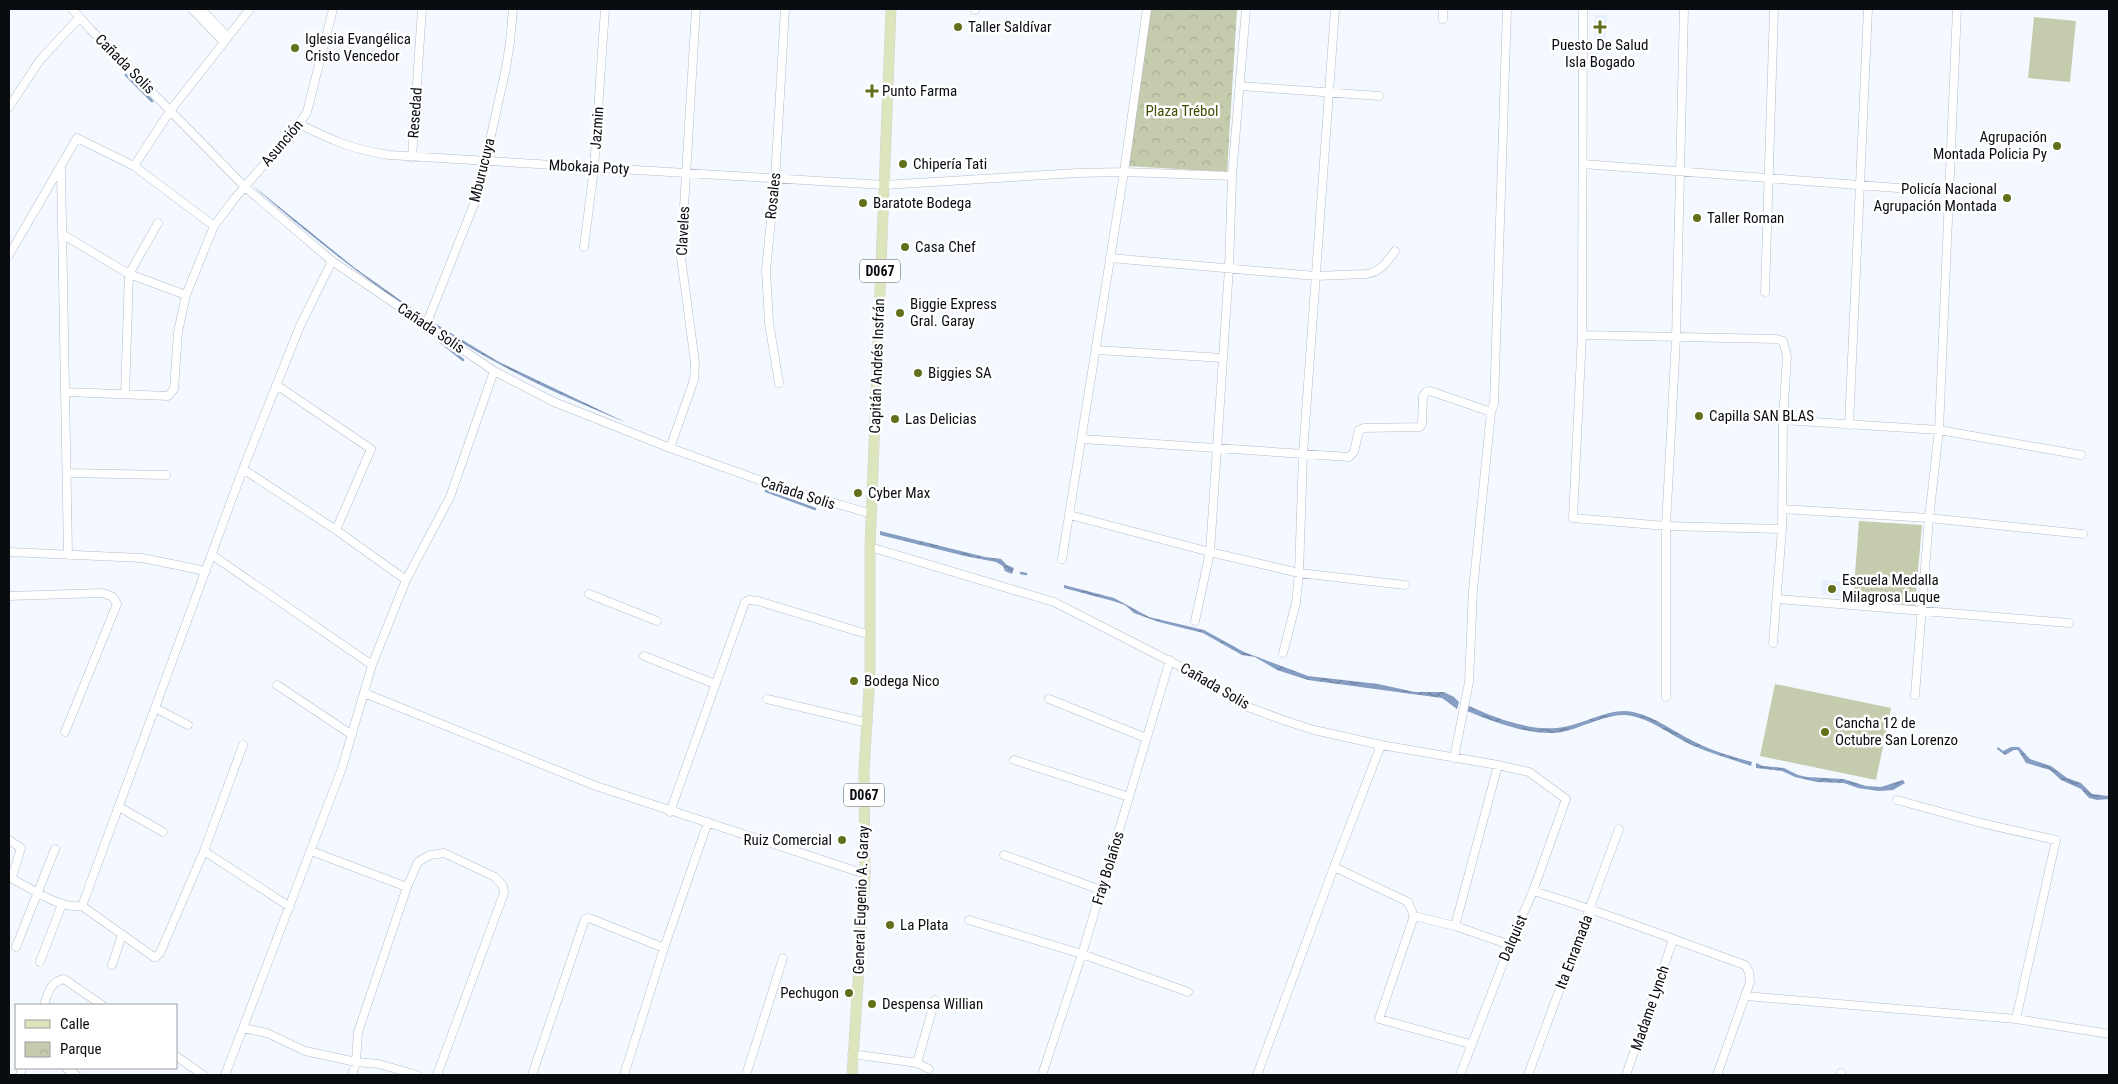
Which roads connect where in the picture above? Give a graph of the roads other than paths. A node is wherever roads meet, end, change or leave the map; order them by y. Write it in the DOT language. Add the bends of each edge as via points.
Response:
graph roads {
  1 [pos="72,9"];
  2 [pos="192,9"];
  3 [pos="200,9"];
  4 [pos="250,9"];
  5 [pos="333,9"];
  6 [pos="422,9"];
  7 [pos="513,9"];
  8 [pos="605,9"];
  9 [pos="696,9"];
  10 [pos="785,9"];
  11 [pos="891,9"];
  12 [pos="1148,9"];
  13 [pos="1246,9"];
  14 [pos="1336,9"];
  15 [pos="1443,9"];
  16 [pos="1507,9"];
  17 [pos="1583,9"];
  18 [pos="1681,9"];
  19 [pos="1774,9"];
  20 [pos="1868,9"];
  21 [pos="1957,9"];
  22 [pos="79,18"];
  23 [pos="1443,19"];
  24 [pos="226,40"];
  25 [pos="1240,86"];
  26 [pos="1328,94"];
  27 [pos="1379,96"];
  28 [pos="9,106"];
  29 [pos="170,111"];
  30 [pos="299,124"];
  31 [pos="412,158"];
  32 [pos="484,161"];
  33 [pos="1583,164"];
  34 [pos="134,166"];
  35 [pos="594,168"];
  36 [pos="61,169"];
  37 [pos="1124,172"];
  38 [pos="1681,173"];
  39 [pos="686,174"];
  40 [pos="1232,176"];
  41 [pos="1767,178"];
  42 [pos="775,180"];
  43 [pos="884,186"];
  44 [pos="1858,186"];
  45 [pos="245,187"];
  46 [pos="1950,192"];
  47 [pos="158,223"];
  48 [pos="214,226"];
  49 [pos="62,234"];
  50 [pos="584,247"];
  51 [pos="1395,251"];
  52 [pos="9,255"];
  53 [pos="1110,258"];
  54 [pos="332,261"];
  55 [pos="1228,268"];
  56 [pos="129,274"];
  57 [pos="1316,276"];
  58 [pos="1765,292"];
  59 [pos="186,295"];
  60 [pos="426,325"];
  61 [pos="1582,334"];
  62 [pos="1676,338"];
  63 [pos="1097,350"];
  64 [pos="1223,358"];
  65 [pos="494,371"];
  66 [pos="779,383"];
  67 [pos="278,386"];
  68 [pos="65,392"];
  69 [pos="125,394"];
  70 [pos="1491,412"];
  71 [pos="1783,420"];
  72 [pos="1849,425"];
  73 [pos="1939,430"];
  74 [pos="1082,439"];
  75 [pos="1217,447"];
  76 [pos="670,448"];
  77 [pos="1303,454"];
  78 [pos="2081,455"];
  79 [pos="243,469"];
  80 [pos="67,473"];
  81 [pos="166,475"];
  82 [pos="1782,509"];
  83 [pos="872,514"];
  84 [pos="1070,515"];
  85 [pos="1929,518"];
  86 [pos="1666,526"];
  87 [pos="1782,529"];
  88 [pos="336,530"];
  89 [pos="2083,534"];
  90 [pos="870,547"];
  91 [pos="9,552"];
  92 [pos="1210,552"];
  93 [pos="68,554"];
  94 [pos="212,555"];
  95 [pos="1062,559"];
  96 [pos="206,571"];
  97 [pos="1299,573"];
  98 [pos="406,580"];
  99 [pos="1405,585"];
  100 [pos="589,594"];
  101 [pos="9,596"];
  102 [pos="1778,599"];
  103 [pos="1923,611"];
  104 [pos="657,621"];
  105 [pos="1195,621"];
  106 [pos="2069,622"];
  107 [pos="870,635"];
  108 [pos="1773,643"];
  109 [pos="1283,653"];
  110 [pos="644,656"];
  111 [pos="1170,660"];
  112 [pos="372,665"];
  113 [pos="715,684"];
  114 [pos="277,685"];
  115 [pos="364,693"];
  116 [pos="1915,695"];
  117 [pos="1666,697"];
  118 [pos="767,699"];
  119 [pos="1049,699"];
  120 [pos="155,708"];
  121 [pos="868,723"];
  122 [pos="188,725"];
  123 [pos="65,732"];
  124 [pos="352,735"];
  125 [pos="1146,738"];
  126 [pos="243,745"];
  127 [pos="1381,746"];
  128 [pos="1454,758"];
  129 [pos="1014,760"];
  130 [pos="1498,765"];
  131 [pos="1129,797"];
  132 [pos="1566,800"];
  133 [pos="1897,800"];
  134 [pos="119,807"];
  135 [pos="670,812"];
  136 [pos="708,822"];
  137 [pos="1620,829"];
  138 [pos="163,832"];
  139 [pos="9,840"];
  140 [pos="55,850"];
  141 [pos="204,851"];
  142 [pos="311,851"];
  143 [pos="1004,855"];
  144 [pos="1334,867"];
  145 [pos="865,874"];
  146 [pos="407,887"];
  147 [pos="1101,890"];
  148 [pos="1533,891"];
  149 [pos="38,892"];
  150 [pos="62,904"];
  151 [pos="82,906"];
  152 [pos="290,906"];
  153 [pos="1591,908"];
  154 [pos="1414,916"];
  155 [pos="969,920"];
  156 [pos="1455,926"];
  157 [pos="122,935"];
  158 [pos="1673,940"];
  159 [pos="1510,946"];
  160 [pos="16,947"];
  161 [pos="664,948"];
  162 [pos="1082,954"];
  163 [pos="783,958"];
  164 [pos="40,962"];
  165 [pos="112,965"];
  166 [pos="1188,992"];
  167 [pos="1746,996"];
  168 [pos="935,1000"];
  169 [pos="44,1004"];
  170 [pos="101,1004"];
  171 [pos="2016,1019"];
  172 [pos="243,1028"];
  173 [pos="2109,1034"];
  174 [pos="1470,1044"];
  175 [pos="852,1054"];
  176 [pos="178,1057"];
  177 [pos="356,1062"];
  178 [pos="917,1063"];
  179 [pos="929,1069"];
  180 [pos="203,1075"];
  181 [pos="225,1075"];
  182 [pos="352,1075"];
  183 [pos="417,1075"];
  184 [pos="437,1075"];
  185 [pos="532,1075"];
  186 [pos="624,1075"];
  187 [pos="746,1075"];
  188 [pos="852,1075"];
  189 [pos="1042,1075"];
  190 [pos="1257,1075"];
  191 [pos="1460,1075"];
  192 [pos="1528,1075"];
  193 [pos="1626,1075"];
  194 [pos="1717,1075"];
  1 -- 22 [label="street, Cañada Solis"];
  2 -- 24 [label="street"];
  3 -- 24 [label="street"];
  4 -- 24 [label="street"];
  5 -- 30 [label="street, Asunción" via="313,96"];
  6 -- 31 [label="street, Resedad"];
  7 -- 32 [label="street, Mburucuya" via="508,60"];
  8 -- 35 [label="street, Jazmin"];
  9 -- 39 [label="street, Claveles"];
  10 -- 42 [label="street, Rosales"];
  11 -- 43 [label="main road, Capitán Andrés Insfrán / D067"];
  12 -- 37 [label="street"];
  13 -- 25 [label="street"];
  14 -- 26 [label="street"];
  15 -- 23 [label="street"];
  16 -- 70 [label="street" via="1495,382"];
  17 -- 33 [label="street"];
  18 -- 38 [label="street"];
  19 -- 41 [label="street"];
  20 -- 44 [label="street"];
  21 -- 46 [label="street"];
  22 -- 28 [label="street" via="40,60"];
  22 -- 29 [label="street, Cañada Solis"];
  24 -- 29 [label="street"];
  25 -- 26 [label="street"];
  25 -- 40 [label="street"];
  26 -- 27 [label="street"];
  26 -- 57 [label="street"];
  29 -- 34 [label="street"];
  29 -- 45 [label="street, Cañada Solis"];
  30 -- 31 [label="street, Mbokaja Poty" via="350,147"];
  30 -- 45 [label="street, Asunción"];
  31 -- 32 [label="street, Mbokaja Poty"];
  32 -- 35 [label="street, Mbokaja Poty"];
  32 -- 60 [label="street, Mburucuya" via="478,194"];
  33 -- 38 [label="street"];
  33 -- 61 [label="street"];
  34 -- 36 [label="street" via="78,138"];
  34 -- 48 [label="street"];
  35 -- 39 [label="street, Mbokaja Poty"];
  35 -- 50 [label="street, Jazmin"];
  36 -- 49 [label="street"];
  36 -- 52 [label="street"];
  37 -- 40 [label="street, Mbokaja Poty"];
  37 -- 43 [label="street, Mbokaja Poty" via="991,177"];
  37 -- 53 [label="street"];
  38 -- 41 [label="street"];
  38 -- 62 [label="street"];
  39 -- 42 [label="street, Mbokaja Poty"];
  39 -- 76 [label="street, Claveles" via="681,258 695,363 694,380"];
  40 -- 55 [label="street"];
  41 -- 44 [label="street"];
  41 -- 58 [label="street"];
  42 -- 43 [label="street, Mbokaja Poty"];
  42 -- 66 [label="street, Rosales" via="766,270 769,323"];
  43 -- 83 [label="main road, Capitán Andrés Insfrán / D067"];
  44 -- 46 [label="street"];
  44 -- 72 [label="street"];
  45 -- 48 [label="street, Asunción"];
  45 -- 54 [label="street, Cañada Solis"];
  46 -- 73 [label="street"];
  47 -- 56 [label="street"];
  48 -- 59 [label="street, Asunción"];
  49 -- 56 [label="street"];
  49 -- 68 [label="street"];
  51 -- 57 [label="street" via="1385,265 1373,273"];
  53 -- 55 [label="street"];
  53 -- 63 [label="street"];
  54 -- 60 [label="street, Cañada Solis"];
  54 -- 67 [label="street" via="300,326"];
  55 -- 57 [label="street"];
  55 -- 64 [label="street"];
  56 -- 59 [label="street"];
  56 -- 69 [label="street"];
  57 -- 77 [label="street"];
  59 -- 69 [label="street, Asunción" via="178,332 174,389 168,396"];
  60 -- 65 [label="street, Cañada Solis"];
  61 -- 62 [label="street"];
  61 -- 86 [label="street" via="1573,518"];
  62 -- 71 [label="street" via="1776,339 1783,342 1787,356"];
  62 -- 86 [label="street"];
  63 -- 64 [label="street"];
  63 -- 74 [label="street"];
  64 -- 75 [label="street"];
  65 -- 76 [label="street, Cañada Solis" via="554,402"];
  65 -- 98 [label="street" via="450,497"];
  67 -- 79 [label="street"];
  67 -- 88 [label="street" via="371,449"];
  68 -- 69 [label="street"];
  68 -- 80 [label="street"];
  70 -- 77 [label="street" via="1430,391 1423,396 1420,428 1359,430 1354,452 1349,457"];
  70 -- 128 [label="street" via="1472,590 1469,682"];
  71 -- 72 [label="street"];
  71 -- 82 [label="street"];
  72 -- 73 [label="street"];
  73 -- 78 [label="street"];
  73 -- 85 [label="street"];
  74 -- 75 [label="street"];
  74 -- 84 [label="street"];
  75 -- 77 [label="street"];
  75 -- 92 [label="street"];
  76 -- 83 [label="street, Cañada Solis" via="773,485"];
  77 -- 97 [label="street"];
  79 -- 88 [label="street"];
  79 -- 94 [label="street"];
  80 -- 81 [label="street"];
  80 -- 93 [label="street"];
  82 -- 85 [label="street"];
  82 -- 87 [label="street"];
  83 -- 90 [label="main road, General Eugenio A. Garay / D067"];
  84 -- 92 [label="street"];
  84 -- 95 [label="street"];
  85 -- 89 [label="street"];
  85 -- 103 [label="street"];
  86 -- 87 [label="street"];
  86 -- 117 [label="street"];
  87 -- 102 [label="street"];
  88 -- 98 [label="street"];
  90 -- 107 [label="main road, General Eugenio A. Garay / D067"];
  90 -- 111 [label="street, Cañada Solis" via="1054,602"];
  91 -- 93 [label="street"];
  92 -- 97 [label="street"];
  92 -- 105 [label="street"];
  93 -- 96 [label="street" via="142,558"];
  94 -- 96 [label="street"];
  94 -- 112 [label="street"];
  96 -- 120 [label="street"];
  97 -- 99 [label="street"];
  97 -- 109 [label="street" via="1296,603"];
  98 -- 112 [label="street"];
  100 -- 104 [label="street"];
  101 -- 123 [label="street" via="103,593 113,596 117,604"];
  102 -- 103 [label="street"];
  102 -- 108 [label="street"];
  103 -- 106 [label="street"];
  103 -- 116 [label="street"];
  107 -- 113 [label="street" via="758,600 749,600 743,605"];
  107 -- 121 [label="main road, General Eugenio A. Garay / D067"];
  110 -- 113 [label="street"];
  111 -- 125 [label="street, Fray Bolaños"];
  111 -- 127 [label="street, Cañada Solis" via="1245,706 1314,730"];
  112 -- 115 [label="street"];
  113 -- 135 [label="street"];
  114 -- 124 [label="street"];
  115 -- 124 [label="street"];
  115 -- 135 [label="street" via="596,786"];
  118 -- 121 [label="street"];
  119 -- 125 [label="street"];
  120 -- 122 [label="street"];
  120 -- 134 [label="street"];
  121 -- 145 [label="main road, General Eugenio A. Garay / D067" via="864,770"];
  124 -- 142 [label="street"];
  125 -- 131 [label="street, Fray Bolaños"];
  126 -- 141 [label="street"];
  127 -- 128 [label="street, Cañada Solis"];
  127 -- 144 [label="street"];
  128 -- 130 [label="street, Cañada Solis"];
  129 -- 131 [label="street"];
  130 -- 132 [label="street, Cañada Solis" via="1529,772"];
  130 -- 156 [label="street"];
  131 -- 147 [label="street, Fray Bolaños"];
  132 -- 148 [label="street, Dalquist"];
  133 -- 171 [label="street" via="2056,840"];
  134 -- 138 [label="street"];
  134 -- 151 [label="street"];
  135 -- 136 [label="street"];
  136 -- 145 [label="street"];
  136 -- 161 [label="street"];
  137 -- 153 [label="street, Ita Enramada"];
  139 -- 149 [label="street" via="21,848 12,879"];
  140 -- 149 [label="street"];
  141 -- 152 [label="street"];
  141 -- 157 [label="street" via="159,956 154,957"];
  142 -- 146 [label="street"];
  142 -- 152 [label="street"];
  143 -- 147 [label="street"];
  144 -- 154 [label="street" via="1408,902"];
  144 -- 190 [label="street"];
  145 -- 175 [label="main road, General Eugenio A. Garay / D067"];
  146 -- 177 [label="street" via="358,1032"];
  146 -- 184 [label="street" via="418,862 430,855 444,853 495,877 503,886 502,900"];
  147 -- 162 [label="street, Fray Bolaños"];
  148 -- 153 [label="street"];
  148 -- 159 [label="street, Dalquist"];
  149 -- 150 [label="street"];
  149 -- 160 [label="street"];
  150 -- 151 [label="street"];
  150 -- 164 [label="street"];
  151 -- 157 [label="street"];
  152 -- 172 [label="street"];
  153 -- 158 [label="street"];
  153 -- 192 [label="street, Ita Enramada"];
  154 -- 156 [label="street"];
  154 -- 174 [label="street" via="1379,1019"];
  155 -- 162 [label="street"];
  156 -- 159 [label="street"];
  157 -- 165 [label="street"];
  158 -- 167 [label="street" via="1745,965 1750,982"];
  158 -- 193 [label="street, Madame Lynch"];
  159 -- 174 [label="street, Dalquist"];
  161 -- 185 [label="street" via="585,919"];
  161 -- 186 [label="street"];
  162 -- 166 [label="street"];
  162 -- 189 [label="street, Fray Bolaños"];
  163 -- 187 [label="street"];
  167 -- 171 [label="street"];
  167 -- 194 [label="street"];
  168 -- 178 [label="street"];
  169 -- 170 [label="street" via="56,980 64,979"];
  171 -- 173 [label="street"];
  172 -- 177 [label="street" via="267,1033 305,1051"];
  172 -- 181 [label="street"];
  174 -- 191 [label="street, Dalquist"];
  175 -- 178 [label="street"];
  175 -- 188 [label="main road, General Eugenio A. Garay / D067"];
  176 -- 180 [label="street"];
  177 -- 182 [label="street"];
  177 -- 183 [label="street" via="380,1064"];
  178 -- 179 [label="street"];
}
